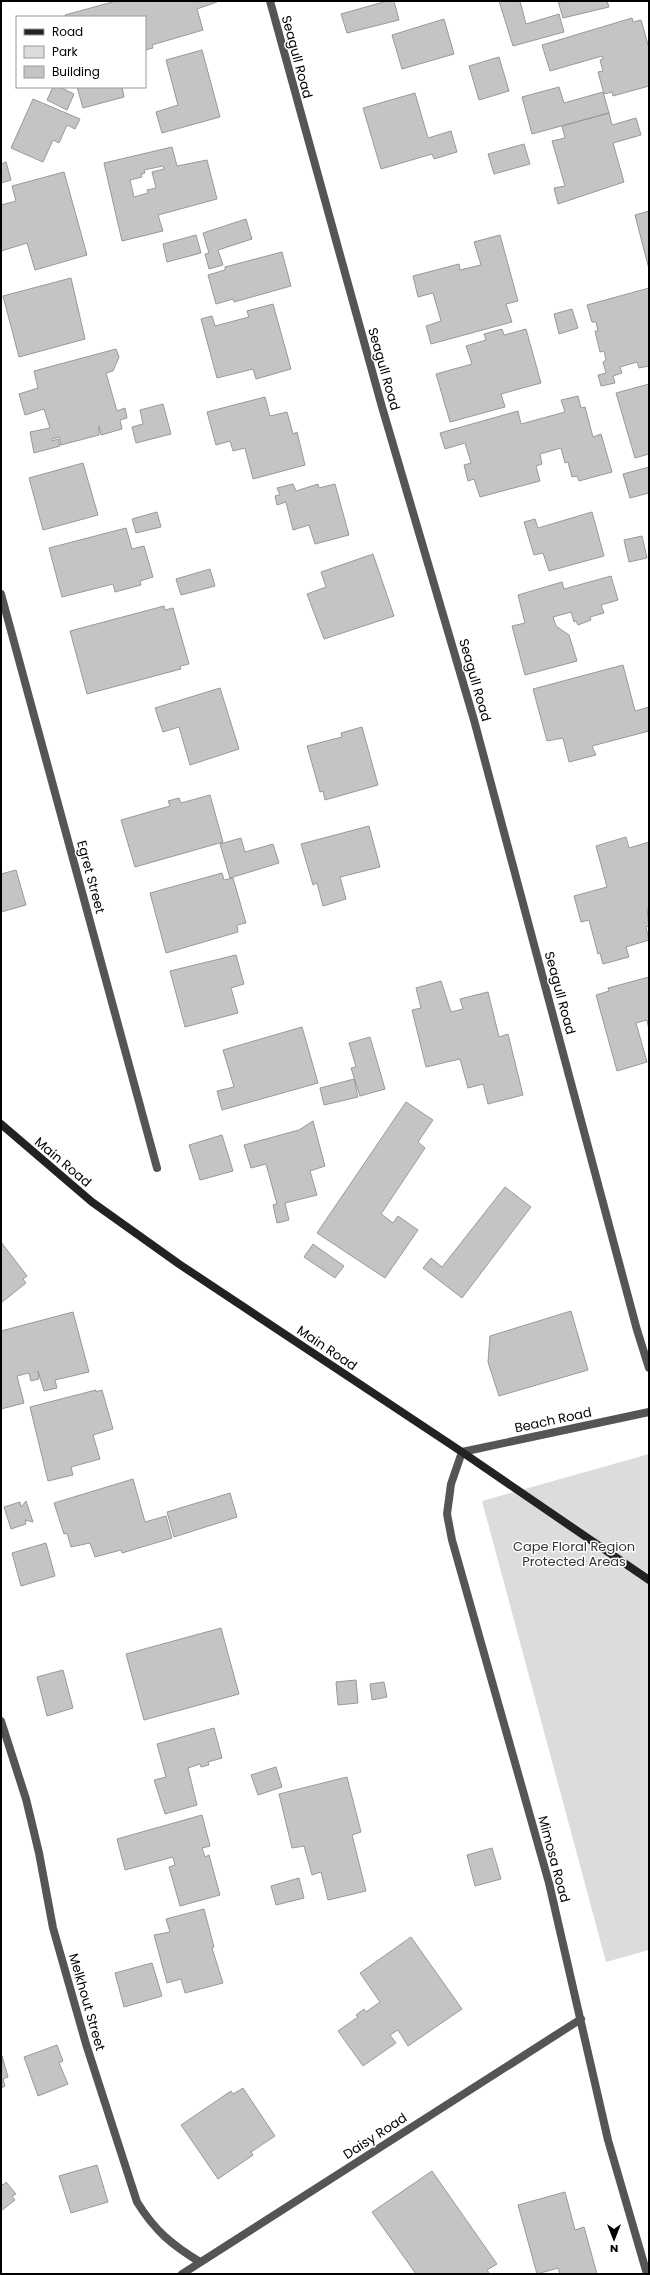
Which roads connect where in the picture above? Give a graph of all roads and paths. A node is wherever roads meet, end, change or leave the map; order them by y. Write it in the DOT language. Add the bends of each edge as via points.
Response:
graph roads {
  1 [pos="270,1"];
  2 [pos="1,594"];
  3 [pos="1,1124"];
  4 [pos="157,1168"];
  5 [pos="649,1368"];
  6 [pos="649,1412"];
  7 [pos="462,1452"];
  8 [pos="649,1580"];
  9 [pos="1,1721"];
  10 [pos="581,2019"];
  11 [pos="200,2262"];
  12 [pos="182,2274"];
  13 [pos="647,2274"];
  1 -- 5 [label="street, Seagull Road" via="382,407 474,720"];
  2 -- 4 [label="street, Egret Street"];
  3 -- 7 [label="main road, Main Road" via="92,1202 179,1264"];
  6 -- 7 [label="street, Beach Road"];
  7 -- 8 [label="main road, Main Road"];
  7 -- 10 [label="street, Mimosa Road" via="451,1484 448,1520 549,1883"];
  9 -- 11 [label="street, Melkhout Street" via="26,1799 53,1928 86,2044 137,2202 149,2222 172,2244"];
  10 -- 11 [label="street, Daisy Road"];
  10 -- 13 [label="street, Mimosa Road" via="608,2140"];
  11 -- 12 [label="street, Daisy Road"];
}
